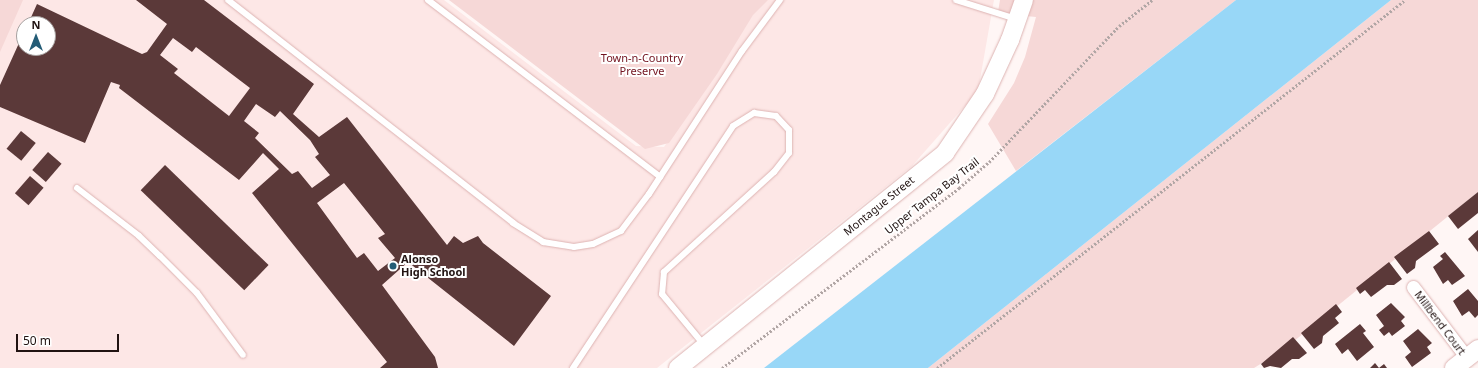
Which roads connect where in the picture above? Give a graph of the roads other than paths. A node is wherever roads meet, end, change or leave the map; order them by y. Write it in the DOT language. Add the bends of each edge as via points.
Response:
graph roads {
  1 [pos="228,0"];
  2 [pos="428,0"];
  3 [pos="780,0"];
  4 [pos="956,0"];
  5 [pos="1024,0"];
  6 [pos="1018,20"];
  7 [pos="660,177"];
  8 [pos="77,188"];
  9 [pos="1413,287"];
  10 [pos="705,346"];
  11 [pos="244,355"];
  12 [pos="1466,358"];
  13 [pos="573,368"];
  14 [pos="678,368"];
  1 -- 7 [label="lane" via="514,223 544,242 574,247 593,244 621,231"];
  2 -- 7 [label="lane"];
  3 -- 7 [label="lane" via="742,51"];
  4 -- 6 [label="lane"];
  5 -- 6 [label="street, Montague Street"];
  6 -- 10 [label="street, Montague Street" via="985,94 945,153"];
  8 -- 11 [label="lane" via="139,236 160,256 197,294"];
  9 -- 12 [label="street, Millbend Court"];
  10 -- 13 [label="lane" via="662,294 664,272 774,172 788,153 788,130 776,116 754,113 733,126"];
  10 -- 14 [label="street, Montague Street"];
}
